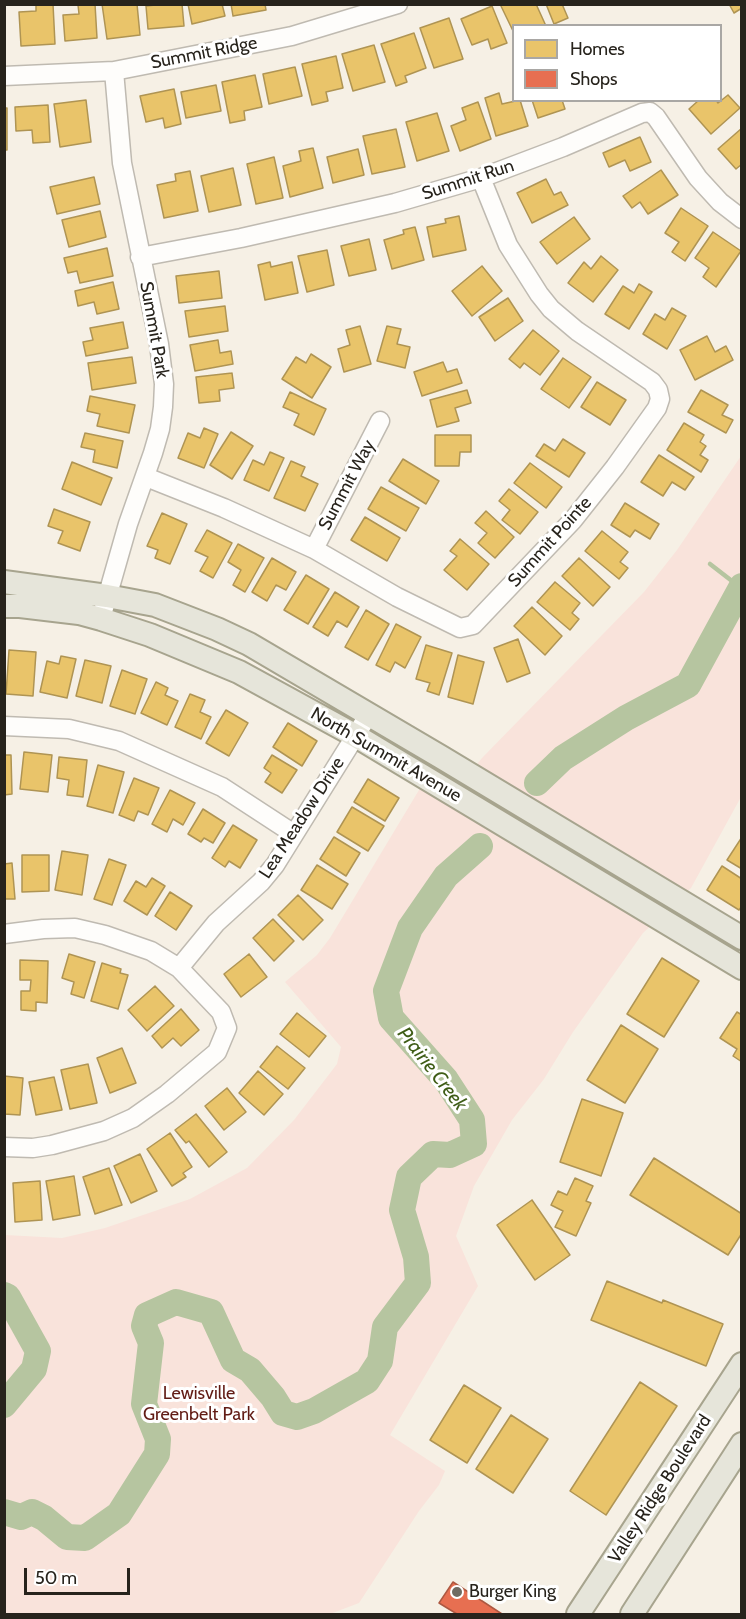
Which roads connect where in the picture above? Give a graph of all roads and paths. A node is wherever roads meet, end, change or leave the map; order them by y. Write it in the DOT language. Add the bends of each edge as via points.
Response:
graph roads {
  1 [pos="399,4"];
  2 [pos="114,71"];
  3 [pos="4,76"];
  4 [pos="481,177"];
  5 [pos="741,219"];
  6 [pos="140,256"];
  7 [pos="380,421"];
  8 [pos="146,477"];
  9 [pos="314,549"];
  10 [pos="4,582"];
  11 [pos="107,596"];
  12 [pos="4,606"];
  13 [pos="101,619"];
  14 [pos="369,714"];
  15 [pos="4,726"];
  16 [pos="356,736"];
  17 [pos="294,834"];
  18 [pos="4,934"];
  19 [pos="741,938"];
  20 [pos="179,968"];
  21 [pos="741,968"];
  22 [pos="4,1148"];
  23 [pos="741,1364"];
  24 [pos="741,1444"];
  25 [pos="578,1614"];
  26 [pos="633,1614"];
  1 -- 2 [label="street, Summit Ridge" via="292,36"];
  2 -- 3 [label="street, Summit Ridge"];
  2 -- 6 [label="street, Summit Park" via="122,163"];
  4 -- 5 [label="street, Summit Run" via="650,112 698,178"];
  4 -- 6 [label="street, Summit Run" via="384,206"];
  4 -- 9 [label="street, Summit Pointe" via="508,245 539,294 584,336 652,382 660,399 657,408 573,520 473,625 460,628"];
  6 -- 8 [label="street, Summit Park" via="164,384 160,429"];
  7 -- 9 [label="street, Summit Way"];
  8 -- 9 [label="street, Summit Pointe"];
  8 -- 11 [label="street, Summit Park"];
  10 -- 11 [label="main road, North Summit Avenue"];
  11 -- 13 [label="street, Summit Park"];
  11 -- 14 [label="main road, North Summit Avenue" via="155,605 218,629"];
  12 -- 13 [label="main road, North Summit Avenue"];
  13 -- 16 [label="main road, North Summit Avenue" via="239,672"];
  14 -- 16 [label="street, Lea Meadow Drive"];
  14 -- 19 [label="main road, North Summit Avenue"];
  15 -- 17 [label="street" via="69,729 119,741 222,787"];
  16 -- 17 [label="street, Lea Meadow Drive"];
  16 -- 21 [label="main road, North Summit Avenue"];
  17 -- 20 [label="street, Lea Meadow Drive" via="261,882 216,923"];
  18 -- 20 [label="street" via="75,928 151,951"];
  20 -- 22 [label="street" via="221,1012 227,1028 217,1052 133,1118 104,1131 52,1145"];
  23 -- 25 [label="main road, Valley Ridge Boulevard"];
  24 -- 26 [label="main road"];
}
